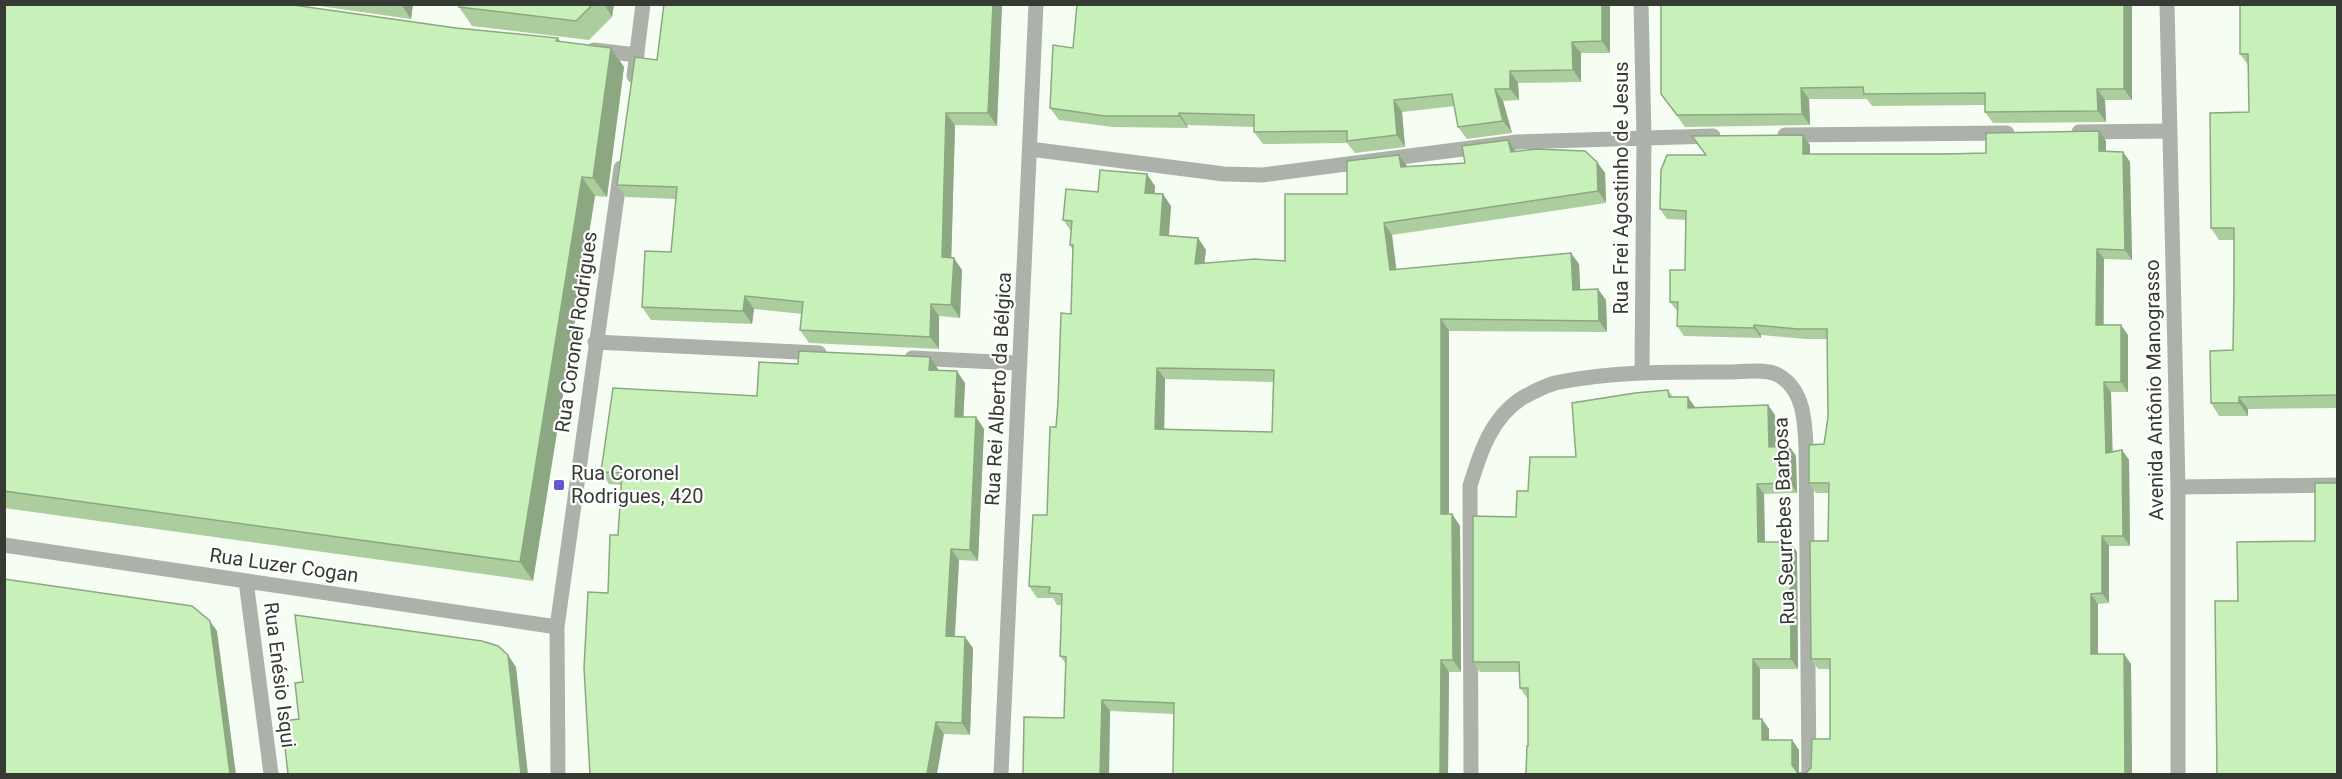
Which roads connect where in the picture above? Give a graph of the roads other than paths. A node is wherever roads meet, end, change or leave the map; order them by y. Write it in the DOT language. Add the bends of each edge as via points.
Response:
graph roads {
  1 [pos="643,4"];
  2 [pos="1036,4"];
  3 [pos="1641,4"];
  4 [pos="2167,4"];
  5 [pos="580,49"];
  6 [pos="637,55"];
  7 [pos="632,90"];
  8 [pos="2169,131"];
  9 [pos="2061,132"];
  10 [pos="2025,133"];
  11 [pos="1775,135"];
  12 [pos="1727,136"];
  13 [pos="1644,137"];
  14 [pos="1030,149"];
  15 [pos="622,159"];
  16 [pos="595,342"];
  17 [pos="831,354"];
  18 [pos="902,357"];
  19 [pos="1020,363"];
  20 [pos="1642,372"];
  21 [pos="2337,485"];
  22 [pos="2178,487"];
  23 [pos="4,545"];
  24 [pos="246,581"];
  25 [pos="557,627"];
  26 [pos="271,774"];
  27 [pos="558,774"];
  28 [pos="1001,774"];
  29 [pos="1471,774"];
  30 [pos="1809,774"];
  31 [pos="2178,774"];
  1 -- 6 [label="street"];
  2 -- 14 [label="street, Rua Rei Alberto da Bélgica"];
  3 -- 13 [label="street, Rua Frei Agostinho de Jesus"];
  4 -- 8 [label="street, Avenida Antônio Manograsso"];
  5 -- 6 [label="street"];
  6 -- 7 [label="street"];
  8 -- 9 [label="street"];
  8 -- 22 [label="street, Avenida Antônio Manograsso"];
  10 -- 11 [label="street"];
  12 -- 13 [label="street"];
  13 -- 14 [label="street" via="1517,142 1262,175 1224,174"];
  13 -- 20 [label="street, Rua Frei Agostinho de Jesus"];
  14 -- 19 [label="street, Rua Rei Alberto da Bélgica"];
  15 -- 16 [label="street, Rua Coronel Rodrigues"];
  16 -- 17 [label="street"];
  16 -- 25 [label="street, Rua Coronel Rodrigues"];
  18 -- 19 [label="street"];
  19 -- 28 [label="street, Rua Rei Alberto da Bélgica"];
  20 -- 29 [label="street, Rua Seurrebes Barbosa" via="1553,384 1521,399 1497,421 1480,451 1470,486"];
  20 -- 30 [label="street, Rua Seurrebes Barbosa" via="1777,374 1800,400 1806,448"];
  21 -- 22 [label="street"];
  22 -- 31 [label="street, Avenida Antônio Manograsso"];
  23 -- 24 [label="street, Rua Luzer Cogan"];
  24 -- 25 [label="street, Rua Luzer Cogan"];
  24 -- 26 [label="street, Rua Enésio Isqui"];
  25 -- 27 [label="street, Rua Coronel Rodrigues"];
}
